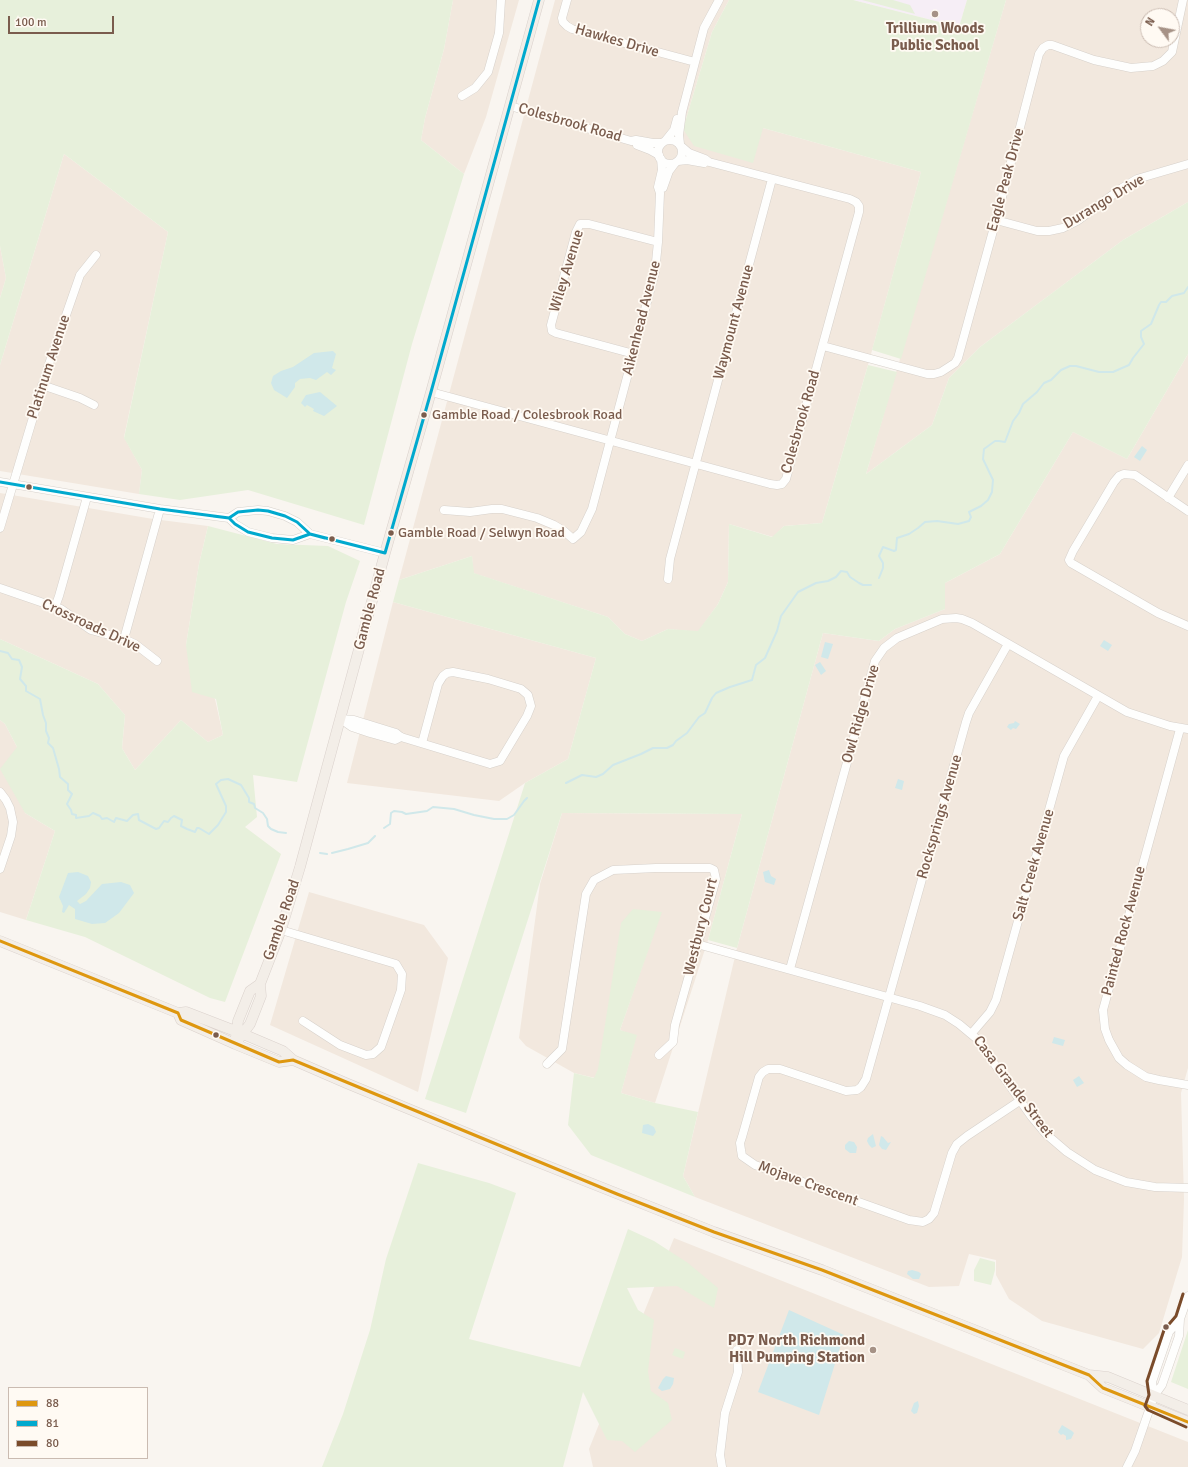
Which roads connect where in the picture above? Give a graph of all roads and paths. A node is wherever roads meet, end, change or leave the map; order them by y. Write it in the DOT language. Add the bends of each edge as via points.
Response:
graph roads {
  1 [pos="501,0"];
  2 [pos="539,0"];
  3 [pos="567,0"];
  4 [pos="719,0"];
  5 [pos="1183,0"];
  6 [pos="695,62"];
  7 [pos="462,96"];
  8 [pos="510,106"];
  9 [pos="682,112"];
  10 [pos="631,141"];
  11 [pos="664,141"];
  12 [pos="681,146"];
  13 [pos="660,157"];
  14 [pos="677,162"];
  15 [pos="709,162"];
  16 [pos="1188,164"];
  17 [pos="772,179"];
  18 [pos="660,193"];
  19 [pos="996,220"];
  20 [pos="658,242"];
  21 [pos="96,255"];
  22 [pos="823,346"];
  23 [pos="634,354"];
  24 [pos="42,385"];
  25 [pos="431,392"];
  26 [pos="94,406"];
  27 [pos="610,441"];
  28 [pos="695,464"];
  29 [pos="1188,465"];
  30 [pos="0,482"];
  31 [pos="13,484"];
  32 [pos="87,497"];
  33 [pos="1168,498"];
  34 [pos="160,509"];
  35 [pos="444,510"];
  36 [pos="1188,511"];
  37 [pos="229,518"];
  38 [pos="0,528"];
  39 [pos="310,534"];
  40 [pos="385,553"];
  41 [pos="668,579"];
  42 [pos="0,588"];
  43 [pos="55,607"];
  44 [pos="1188,626"];
  45 [pos="124,639"];
  46 [pos="1008,644"];
  47 [pos="157,661"];
  48 [pos="1098,696"];
  49 [pos="341,719"];
  50 [pos="1184,729"];
  51 [pos="422,743"];
  52 [pos="0,792"];
  53 [pos="0,869"];
  54 [pos="281,930"];
  55 [pos="0,941"];
  56 [pos="698,944"];
  57 [pos="790,969"];
  58 [pos="890,997"];
  59 [pos="178,1012"];
  60 [pos="303,1021"];
  61 [pos="240,1033"];
  62 [pos="972,1033"];
  63 [pos="235,1044"];
  64 [pos="659,1055"];
  65 [pos="293,1060"];
  66 [pos="547,1064"];
  67 [pos="1188,1085"];
  68 [pos="1021,1100"];
  69 [pos="1188,1188"];
  70 [pos="1188,1296"];
  71 [pos="737,1350"];
  72 [pos="1088,1375"];
  73 [pos="1154,1396"];
  74 [pos="1150,1406"];
  75 [pos="1188,1410"];
  76 [pos="1188,1422"];
  77 [pos="722,1467"];
  78 [pos="1127,1467"];
  1 -- 7 [label="street" via="499,33 488,72 475,88"];
  2 -- 8 [label="main road, Gamble Road"];
  3 -- 6 [label="street, Hawkes Drive" via="562,18 572,29"];
  4 -- 6 [label="street" via="704,28"];
  5 -- 19 [label="street, Eagle Peak Drive" via="1172,52 1154,66 1131,68 1094,60 1052,45 1043,48 1039,54"];
  6 -- 9 [label="street"];
  8 -- 10 [label="street, Colesbrook Road"];
  8 -- 25 [label="main road, Gamble Road"];
  9 -- 11 [label="street" via="674,130"];
  9 -- 12 [label="street" via="679,135"];
  10 -- 11 [label="street, Colesbrook Road"];
  10 -- 13 [label="street, Colesbrook Road"];
  11 -- 12 [label="street" via="674,140"];
  11 -- 13 [label="street" via="658,148"];
  12 -- 14 [label="street" via="683,154"];
  12 -- 15 [label="street, Colesbrook Road" via="687,152"];
  13 -- 14 [label="street" via="667,164"];
  13 -- 18 [label="street, Aikenhead Avenue"];
  14 -- 15 [label="street, Colesbrook Road"];
  14 -- 18 [label="street, Aikenhead Avenue" via="669,171"];
  15 -- 17 [label="street, Colesbrook Road"];
  16 -- 19 [label="street, Durango Drive" via="1137,179 1063,228 1036,231"];
  17 -- 22 [label="street, Colesbrook Road" via="850,199 859,206"];
  17 -- 28 [label="street, Waymount Avenue"];
  18 -- 20 [label="street, Aikenhead Avenue"];
  19 -- 22 [label="street, Eagle Peak Drive" via="958,358 949,368 927,374"];
  20 -- 23 [label="street, Aikenhead Avenue" via="655,272"];
  20 -- 23 [label="street, Wiley Avenue" via="589,224 580,224 551,325 552,331 556,333"];
  21 -- 24 [label="street, Platinum Avenue" via="80,275"];
  22 -- 28 [label="street, Colesbrook Road" via="786,479 782,484 777,486"];
  23 -- 27 [label="street, Aikenhead Avenue"];
  24 -- 26 [label="street" via="80,398"];
  24 -- 31 [label="street, Platinum Avenue"];
  25 -- 27 [label="street, Colesbrook Road"];
  25 -- 40 [label="main road, Gamble Road"];
  27 -- 28 [label="street, Colesbrook Road"];
  27 -- 35 [label="street, Aikenhead Avenue" via="592,509 581,532 573,539 554,525 512,511"];
  28 -- 41 [label="street, Waymount Avenue" via="670,559"];
  29 -- 33 [label="street"];
  30 -- 31 [label="street"];
  31 -- 32 [label="street"];
  31 -- 38 [label="street"];
  32 -- 34 [label="street"];
  32 -- 43 [label="street"];
  33 -- 36 [label="street"];
  33 -- 44 [label="street" via="1135,475 1119,476 1070,560 1074,565 1158,613"];
  34 -- 37 [label="street"];
  34 -- 45 [label="street"];
  37 -- 39 [label="street" via="248,532 265,536 293,540"];
  37 -- 39 [label="street" via="238,512 268,511 297,522"];
  39 -- 40 [label="street"];
  40 -- 49 [label="main road, Gamble Road"];
  42 -- 43 [label="street, Crossroads Drive"];
  43 -- 45 [label="street, Crossroads Drive" via="91,630"];
  45 -- 47 [label="street, Crossroads Drive"];
  46 -- 48 [label="street, Owl Ridge Drive"];
  46 -- 57 [label="street, Owl Ridge Drive" via="967,621 950,618 897,638 879,654"];
  46 -- 58 [label="street, Rocksprings Avenue" via="969,713"];
  48 -- 50 [label="street, Owl Ridge Drive" via="1135,715"];
  48 -- 62 [label="street, Salt Creek Avenue" via="1064,756 996,1000 990,1012"];
  49 -- 51 [label="street" via="352,727 370,733 395,740 401,737"];
  49 -- 54 [label="main road, Gamble Road"];
  50 -- 67 [label="street, Painted Rock Avenue" via="1103,1010 1109,1040 1119,1058 1146,1077"];
  51 -- 51 [label="street" via="490,764 500,761 527,716 530,706 528,696 521,689 494,680 447,673 438,684"];
  52 -- 53 [label="street" via="10,808 13,822"];
  54 -- 60 [label="street" via="396,964 402,974 401,990 381,1047 373,1054 366,1055 340,1045"];
  54 -- 61 [label="main road, Gamble Road" via="260,984 261,996 250,1024"];
  55 -- 59 [label="main road"];
  56 -- 57 [label="street, Casa Grande Street"];
  56 -- 64 [label="street, Westbury Court" via="672,1042"];
  56 -- 66 [label="street, Westbury Court" via="716,879 714,870 705,867 613,870 594,880 586,894 562,1048"];
  57 -- 58 [label="street, Casa Grande Street"];
  58 -- 62 [label="street, Casa Grande Street" via="937,1012"];
  58 -- 68 [label="street, Mojave Crescent" via="866,1079 857,1090 846,1091 780,1069 768,1069 763,1072 759,1077 740,1143 742,1156 755,1165 909,1220 923,1222 934,1213 957,1144"];
  59 -- 61 [label="main road" via="186,1012"];
  59 -- 63 [label="main road" via="181,1020"];
  61 -- 63 [label="main road, Gamble Road"];
  61 -- 65 [label="main road" via="283,1051"];
  62 -- 68 [label="street, Casa Grande Street"];
  63 -- 65 [label="main road" via="279,1062"];
  65 -- 72 [label="main road" via="652,1208 822,1270"];
  68 -- 69 [label="street, Casa Grande Street" via="1046,1134 1084,1164 1131,1183"];
  70 -- 73 [label="street" via="1180,1319 1169,1332 1154,1375"];
  71 -- 77 [label="street" via="738,1372 725,1413 720,1455"];
  72 -- 73 [label="main road" via="1108,1377"];
  72 -- 74 [label="main road" via="1103,1388"];
  73 -- 74 [label="street"];
  73 -- 75 [label="main road"];
  74 -- 76 [label="main road"];
  74 -- 78 [label="street"];
}
